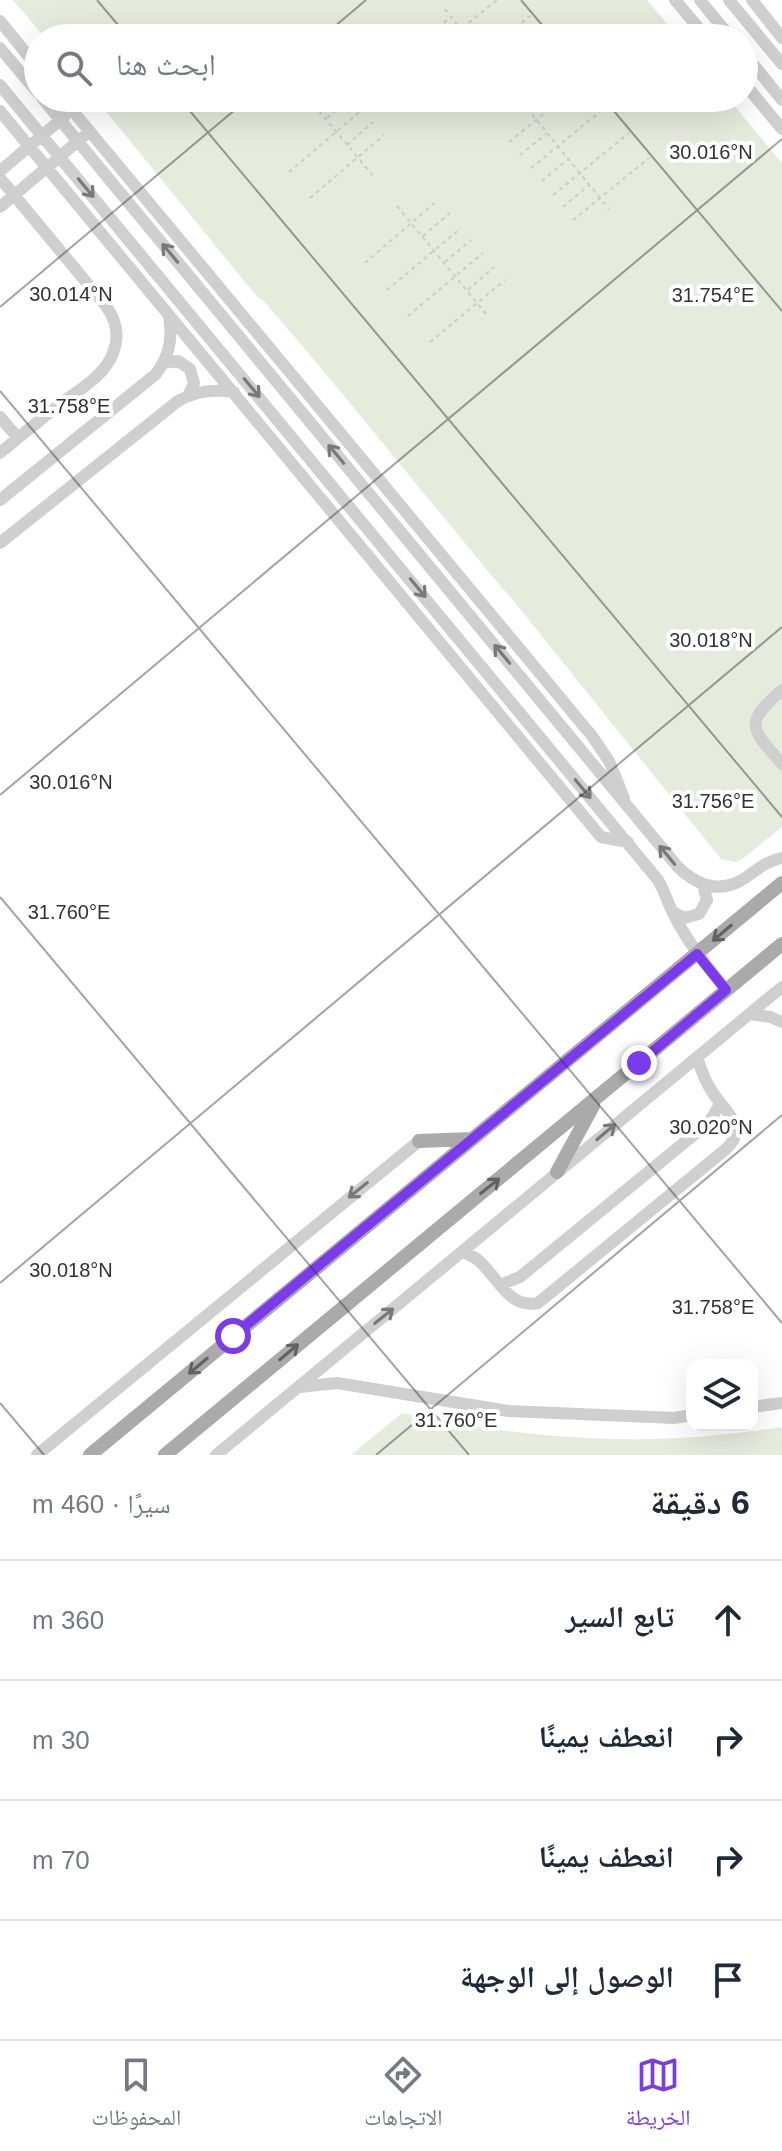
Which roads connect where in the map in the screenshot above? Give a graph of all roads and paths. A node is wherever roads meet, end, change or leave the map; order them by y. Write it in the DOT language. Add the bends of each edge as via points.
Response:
graph roads {
  1 [pos="497,0"];
  2 [pos="675,0"];
  3 [pos="700,0"];
  4 [pos="729,0"];
  5 [pos="752,0"];
  6 [pos="445,9"];
  7 [pos="530,16"];
  8 [pos="451,17"];
  9 [pos="0,21"];
  10 [pos="442,24"];
  11 [pos="457,24"];
  12 [pos="467,24"];
  13 [pos="520,24"];
  14 [pos="695,24"];
  15 [pos="720,24"];
  16 [pos="749,24"];
  17 [pos="758,35"];
  18 [pos="782,38"];
  19 [pos="0,48"];
  20 [pos="24,51"];
  21 [pos="782,64"];
  22 [pos="758,70"];
  23 [pos="24,77"];
  24 [pos="0,85"];
  25 [pos="758,100"];
  26 [pos="782,100"];
  27 [pos="0,111"];
  28 [pos="54,112"];
  29 [pos="70,112"];
  30 [pos="74,112"];
  31 [pos="320,112"];
  32 [pos="333,112"];
  33 [pos="359,112"];
  34 [pos="530,112"];
  35 [pos="546,112"];
  36 [pos="600,112"];
  37 [pos="325,119"];
  38 [pos="61,120"];
  39 [pos="536,120"];
  40 [pos="373,122"];
  41 [pos="782,129"];
  42 [pos="90,131"];
  43 [pos="336,132"];
  44 [pos="547,133"];
  45 [pos="629,133"];
  46 [pos="384,135"];
  47 [pos="42,136"];
  48 [pos="78,142"];
  49 [pos="509,142"];
  50 [pos="347,145"];
  51 [pos="558,146"];
  52 [pos="29,147"];
  53 [pos="520,155"];
  54 [pos="60,157"];
  55 [pos="357,157"];
  56 [pos="649,158"];
  57 [pos="568,159"];
  58 [pos="47,168"];
  59 [pos="531,168"];
  60 [pos="0,171"];
  61 [pos="289,172"];
  62 [pos="580,173"];
  63 [pos="374,177"];
  64 [pos="0,178"];
  65 [pos="542,181"];
  66 [pos="590,184"];
  67 [pos="15,195"];
  68 [pos="553,195"];
  69 [pos="310,198"];
  70 [pos="600,198"];
  71 [pos="438,200"];
  72 [pos="397,206"];
  73 [pos="0,207"];
  74 [pos="563,207"];
  75 [pos="609,209"];
  76 [pos="450,213"];
  77 [pos="573,220"];
  78 [pos="411,223"];
  79 [pos="461,228"];
  80 [pos="422,237"];
  81 [pos="471,240"];
  82 [pos="434,251"];
  83 [pos="483,253"];
  84 [pos="365,263"];
  85 [pos="444,263"];
  86 [pos="494,267"];
  87 [pos="455,277"];
  88 [pos="505,280"];
  89 [pos="387,290"];
  90 [pos="467,290"];
  91 [pos="477,303"];
  92 [pos="166,310"];
  93 [pos="486,314"];
  94 [pos="408,316"];
  95 [pos="430,342"];
  96 [pos="163,363"];
  97 [pos="234,392"];
  98 [pos="188,396"];
  99 [pos="0,417"];
  100 [pos="18,438"];
  101 [pos="0,453"];
  102 [pos="0,500"];
  103 [pos="0,543"];
  104 [pos="375,562"];
  105 [pos="399,565"];
  106 [pos="782,690"];
  107 [pos="782,764"];
  108 [pos="626,805"];
  109 [pos="628,842"];
  110 [pos="782,858"];
  111 [pos="782,883"];
  112 [pos="703,885"];
  113 [pos="673,912"];
  114 [pos="782,944"];
  115 [pos="697,954"];
  116 [pos="782,987"];
  117 [pos="726,990"];
  118 [pos="750,1014"];
  119 [pos="782,1022"];
  120 [pos="697,1057"];
  121 [pos="596,1099"];
  122 [pos="720,1104"];
  123 [pos="472,1139"];
  124 [pos="419,1141"];
  125 [pos="557,1172"];
  126 [pos="462,1252"];
  127 [pos="500,1285"];
  128 [pos="296,1388"];
  129 [pos="782,1403"];
  130 [pos="758,1406"];
  131 [pos="686,1416"];
  132 [pos="37,1455"];
  133 [pos="90,1455"];
  134 [pos="165,1455"];
  135 [pos="216,1455"];
  1 -- 12 [label="path"];
  2 -- 14 [label="street"];
  3 -- 15 [label="street"];
  4 -- 16 [label="street"];
  5 -- 18 [label="street"];
  6 -- 8 [label="path"];
  7 -- 13 [label="path"];
  8 -- 10 [label="path"];
  8 -- 11 [label="path"];
  9 -- 20 [label="street"];
  17 -- 21 [label="street"];
  19 -- 23 [label="street"];
  22 -- 26 [label="street"];
  24 -- 47 [label="street"];
  25 -- 41 [label="street"];
  27 -- 52 [label="street"];
  28 -- 38 [label="street"];
  29 -- 38 [label="street"];
  30 -- 42 [label="street"];
  31 -- 37 [label="path"];
  32 -- 37 [label="path"];
  33 -- 43 [label="path"];
  34 -- 39 [label="path"];
  35 -- 39 [label="path"];
  36 -- 51 [label="path"];
  37 -- 43 [label="path"];
  38 -- 47 [label="street"];
  38 -- 48 [label="street"];
  39 -- 44 [label="path"];
  39 -- 49 [label="path"];
  40 -- 50 [label="path"];
  42 -- 48 [label="street"];
  42 -- 108 [label="street" via="592,736 609,761"];
  43 -- 50 [label="path"];
  43 -- 61 [label="path"];
  44 -- 51 [label="path"];
  44 -- 53 [label="path"];
  45 -- 62 [label="path"];
  46 -- 55 [label="path"];
  47 -- 52 [label="street"];
  47 -- 54 [label="street"];
  48 -- 54 [label="street"];
  108 -- 48 [label="street, one-way"];
  50 -- 55 [label="path"];
  51 -- 57 [label="path"];
  51 -- 59 [label="path"];
  52 -- 58 [label="street"];
  52 -- 60 [label="street"];
  54 -- 58 [label="street"];
  54 -- 105 [label="street, one-way"];
  55 -- 63 [label="path"];
  55 -- 69 [label="path"];
  56 -- 70 [label="path"];
  57 -- 62 [label="path"];
  57 -- 65 [label="path"];
  58 -- 67 [label="street"];
  58 -- 92 [label="street"];
  62 -- 66 [label="path"];
  62 -- 68 [label="path"];
  64 -- 67 [label="street"];
  66 -- 70 [label="path"];
  66 -- 74 [label="path"];
  67 -- 73 [label="street"];
  67 -- 100 [label="street" via="106,306 117,339 102,371"];
  70 -- 75 [label="path"];
  70 -- 77 [label="path"];
  71 -- 78 [label="path"];
  72 -- 78 [label="path"];
  76 -- 80 [label="path"];
  78 -- 80 [label="path"];
  78 -- 84 [label="path"];
  79 -- 82 [label="path"];
  80 -- 82 [label="path"];
  81 -- 85 [label="path"];
  82 -- 85 [label="path"];
  82 -- 89 [label="path"];
  83 -- 87 [label="path"];
  85 -- 87 [label="path"];
  86 -- 90 [label="path"];
  87 -- 90 [label="path"];
  87 -- 94 [label="path"];
  88 -- 91 [label="path"];
  90 -- 91 [label="path"];
  91 -- 93 [label="path"];
  91 -- 95 [label="path"];
  92 -- 96 [label="street" via="171,341"];
  92 -- 97 [label="street"];
  96 -- 98 [label="street" via="178,361 190,369 194,383"];
  96 -- 102 [label="street"];
  97 -- 98 [label="street"];
  97 -- 104 [label="street"];
  98 -- 103 [label="street"];
  99 -- 100 [label="street"];
  100 -- 101 [label="street"];
  104 -- 105 [label="street"];
  104 -- 109 [label="street" via="601,837"];
  105 -- 109 [label="street, one-way"];
  106 -- 107 [label="street" via="762,707 756,726"];
  112 -- 108 [label="street, one-way" via="677,866"];
  109 -- 113 [label="street" via="658,880"];
  110 -- 112 [label="street" via="733,884"];
  111 -- 115 [label="main road, one-way"];
  112 -- 113 [label="street" via="707,900 699,914 684,918"];
  113 -- 115 [label="street"];
  114 -- 117 [label="main road"];
  115 -- 117 [label="street"];
  115 -- 123 [label="main road"];
  116 -- 118 [label="street"];
  117 -- 121 [label="main road"];
  118 -- 119 [label="street"];
  118 -- 120 [label="street"];
  120 -- 122 [label="street"];
  125 -- 120 [label="street, one-way"];
  121 -- 125 [label="main road"];
  134 -- 121 [label="main road, one-way"];
  122 -- 127 [label="street" via="696,1133 520,1277"];
  122 -- 127 [label="street" via="733,1118 736,1134 731,1145 543,1300 520,1303"];
  123 -- 124 [label="main road"];
  123 -- 133 [label="main road, one-way"];
  124 -- 132 [label="street, one-way"];
  125 -- 126 [label="street"];
  126 -- 127 [label="street" via="480,1261"];
  128 -- 126 [label="street, one-way"];
  128 -- 131 [label="street" via="351,1384 508,1411"];
  128 -- 135 [label="street"];
  129 -- 130 [label="street"];
}
